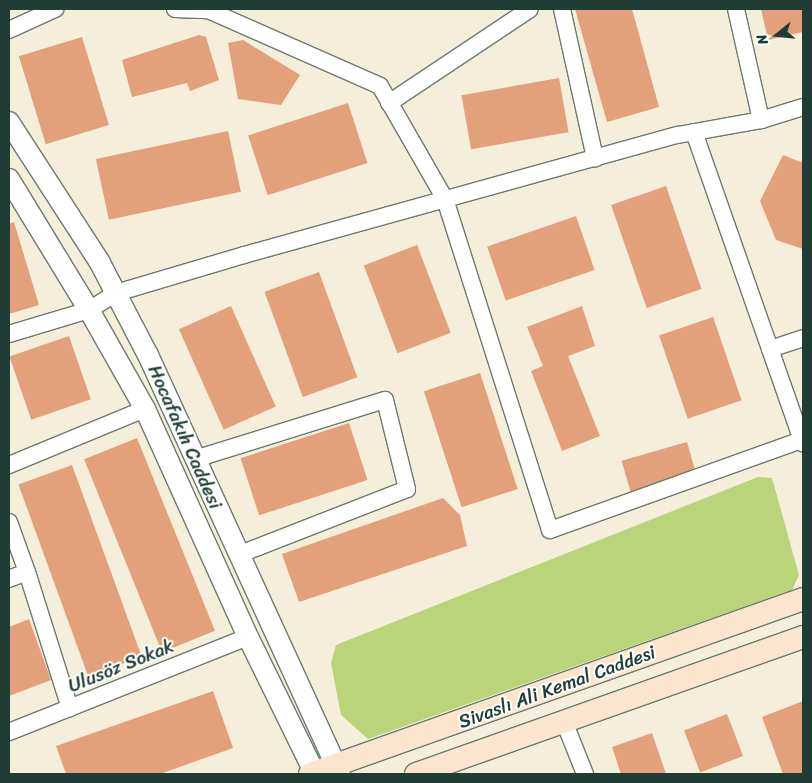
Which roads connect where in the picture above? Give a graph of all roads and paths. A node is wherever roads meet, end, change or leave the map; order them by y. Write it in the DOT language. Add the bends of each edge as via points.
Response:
graph roads {
  1 [pos="55,9"];
  2 [pos="175,9"];
  3 [pos="530,9"];
  4 [pos="562,9"];
  5 [pos="736,9"];
  6 [pos="9,30"];
  7 [pos="389,102"];
  8 [pos="803,107"];
  9 [pos="761,120"];
  10 [pos="9,122"];
  11 [pos="694,132"];
  12 [pos="595,158"];
  13 [pos="9,180"];
  14 [pos="445,199"];
  15 [pos="15,203"];
  16 [pos="116,293"];
  17 [pos="89,310"];
  18 [pos="9,334"];
  19 [pos="803,338"];
  20 [pos="770,350"];
  21 [pos="145,409"];
  22 [pos="802,442"];
  23 [pos="195,459"];
  24 [pos="9,465"];
  25 [pos="9,522"];
  26 [pos="238,555"];
  27 [pos="27,572"];
  28 [pos="9,578"];
  29 [pos="803,599"];
  30 [pos="248,637"];
  31 [pos="803,637"];
  32 [pos="70,708"];
  33 [pos="565,724"];
  34 [pos="9,732"];
  35 [pos="338,770"];
  36 [pos="313,774"];
  37 [pos="416,774"];
  38 [pos="584,774"];
  1 -- 6 [label="street"];
  2 -- 7 [label="street" via="208,10 380,86"];
  3 -- 7 [label="street"];
  4 -- 12 [label="street"];
  5 -- 9 [label="street"];
  7 -- 14 [label="street"];
  8 -- 9 [label="street"];
  9 -- 11 [label="street"];
  10 -- 16 [label="street, Hocafakıh Caddesi"];
  11 -- 12 [label="street"];
  11 -- 20 [label="street"];
  12 -- 14 [label="street"];
  13 -- 15 [label="street, Hocafakıh Caddesi"];
  14 -- 16 [label="street"];
  14 -- 22 [label="street" via="550,530"];
  15 -- 17 [label="street, Hocafakıh Caddesi"];
  16 -- 17 [label="street"];
  16 -- 23 [label="street, Hocafakıh Caddesi"];
  17 -- 18 [label="street"];
  17 -- 21 [label="street, Hocafakıh Caddesi"];
  19 -- 20 [label="street"];
  20 -- 22 [label="street"];
  21 -- 24 [label="street"];
  21 -- 30 [label="street, Hocafakıh Caddesi"];
  23 -- 26 [label="street, Hocafakıh Caddesi"];
  23 -- 26 [label="street" via="385,400 407,489"];
  25 -- 27 [label="street"];
  26 -- 35 [label="street, Hocafakıh Caddesi"];
  27 -- 28 [label="street"];
  27 -- 32 [label="street"];
  29 -- 35 [label="main road, Sivaslı Ali Kemal Caddesi"];
  30 -- 32 [label="street, Ulusöz Sokak"];
  30 -- 36 [label="street, Hocafakıh Caddesi"];
  31 -- 33 [label="main road, Sivaslı Ali Kemal Caddesi"];
  32 -- 34 [label="street, Ulusöz Sokak"];
  33 -- 37 [label="main road, Sivaslı Ali Kemal Caddesi"];
  33 -- 38 [label="street"];
  35 -- 36 [label="main road, Sivaslı Ali Kemal Caddesi"];
}
